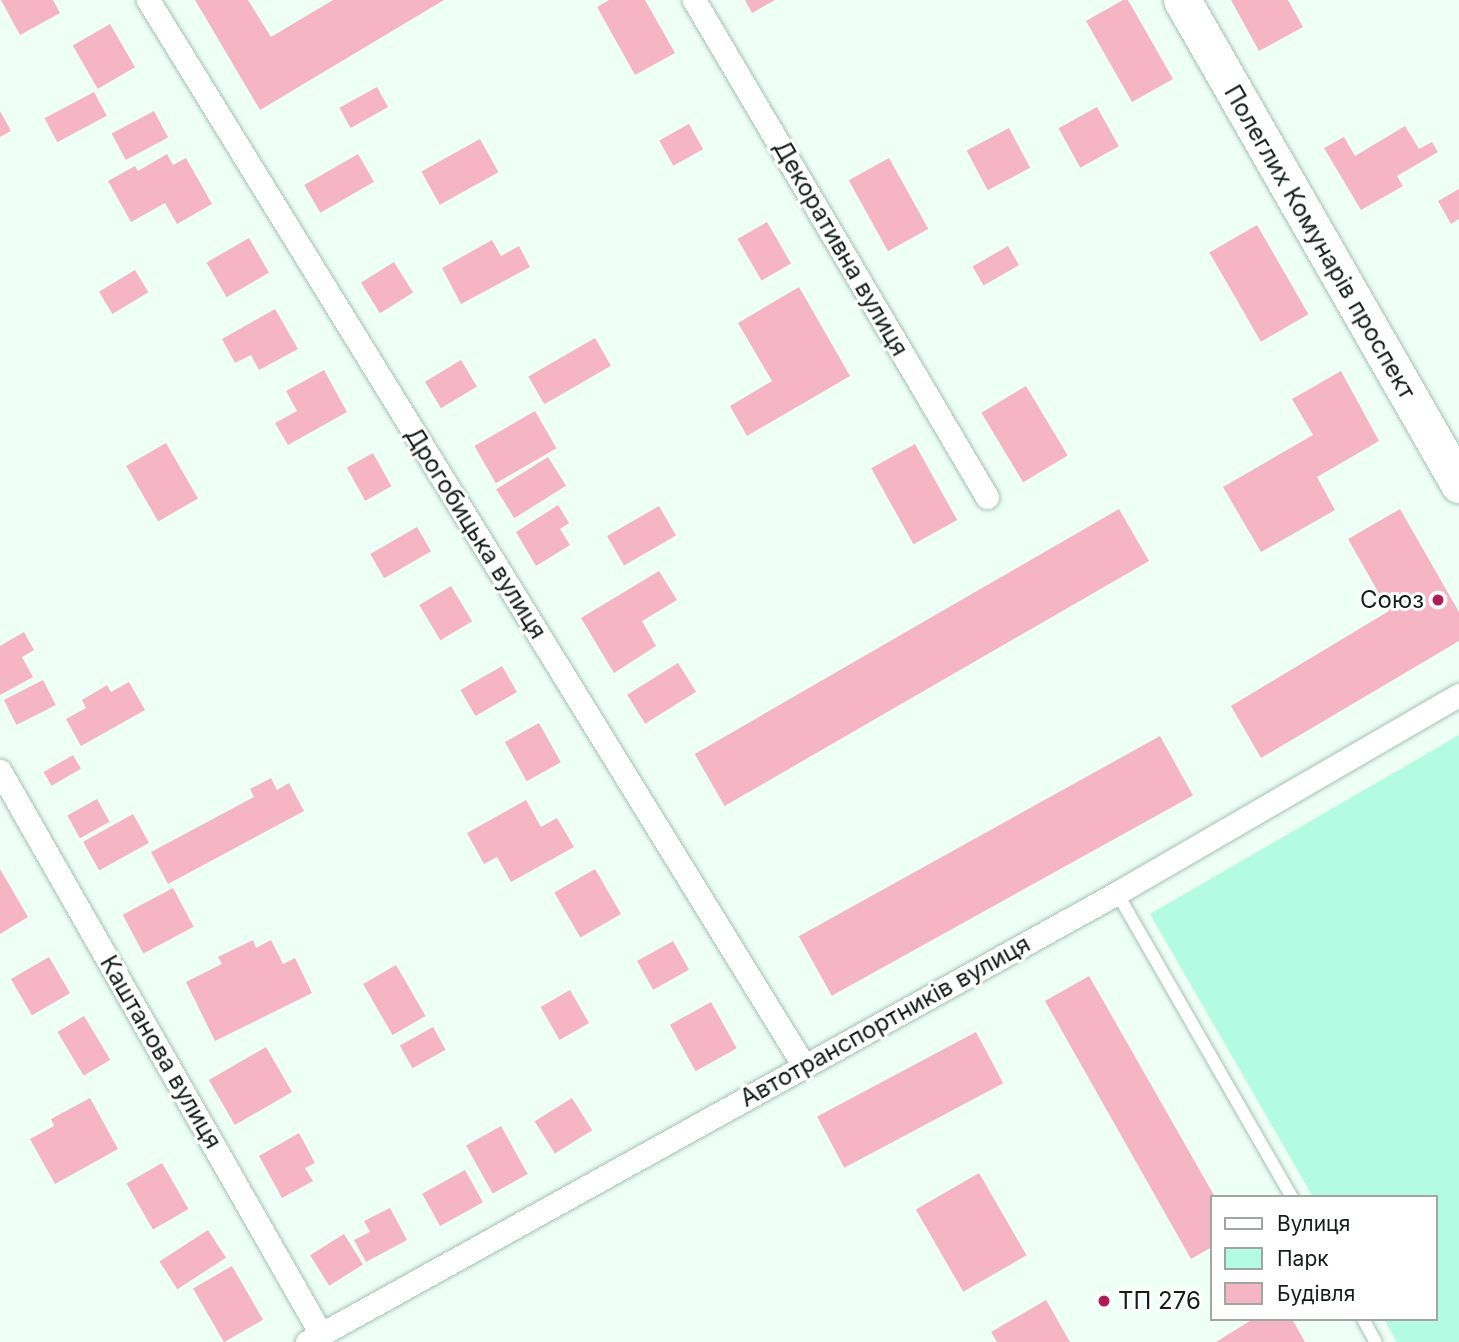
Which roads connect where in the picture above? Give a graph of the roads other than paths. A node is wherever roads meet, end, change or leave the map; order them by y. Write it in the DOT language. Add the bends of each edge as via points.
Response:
graph roads {
  1 [pos="148,0"];
  2 [pos="694,0"];
  3 [pos="1182,0"];
  4 [pos="1459,484"];
  5 [pos="987,497"];
  6 [pos="1459,695"];
  7 [pos="0,771"];
  8 [pos="1116,893"];
  9 [pos="804,1066"];
  10 [pos="1291,1195"];
  11 [pos="1364,1321"];
  12 [pos="314,1338"];
  13 [pos="1376,1342"];
  1 -- 9 [label="street, Дрогобицька вулиця"];
  2 -- 5 [label="street, Декоративна вулиця"];
  3 -- 4 [label="main road, Полеглих Комунарів проспект"];
  6 -- 8 [label="street, Автотранспортників вулиця"];
  7 -- 12 [label="street, Каштанова вулиця"];
  8 -- 9 [label="street, Автотранспортників вулиця"];
  8 -- 10 [label="lane"];
  9 -- 12 [label="street, Автотранспортників вулиця"];
  11 -- 13 [label="lane"];
}
